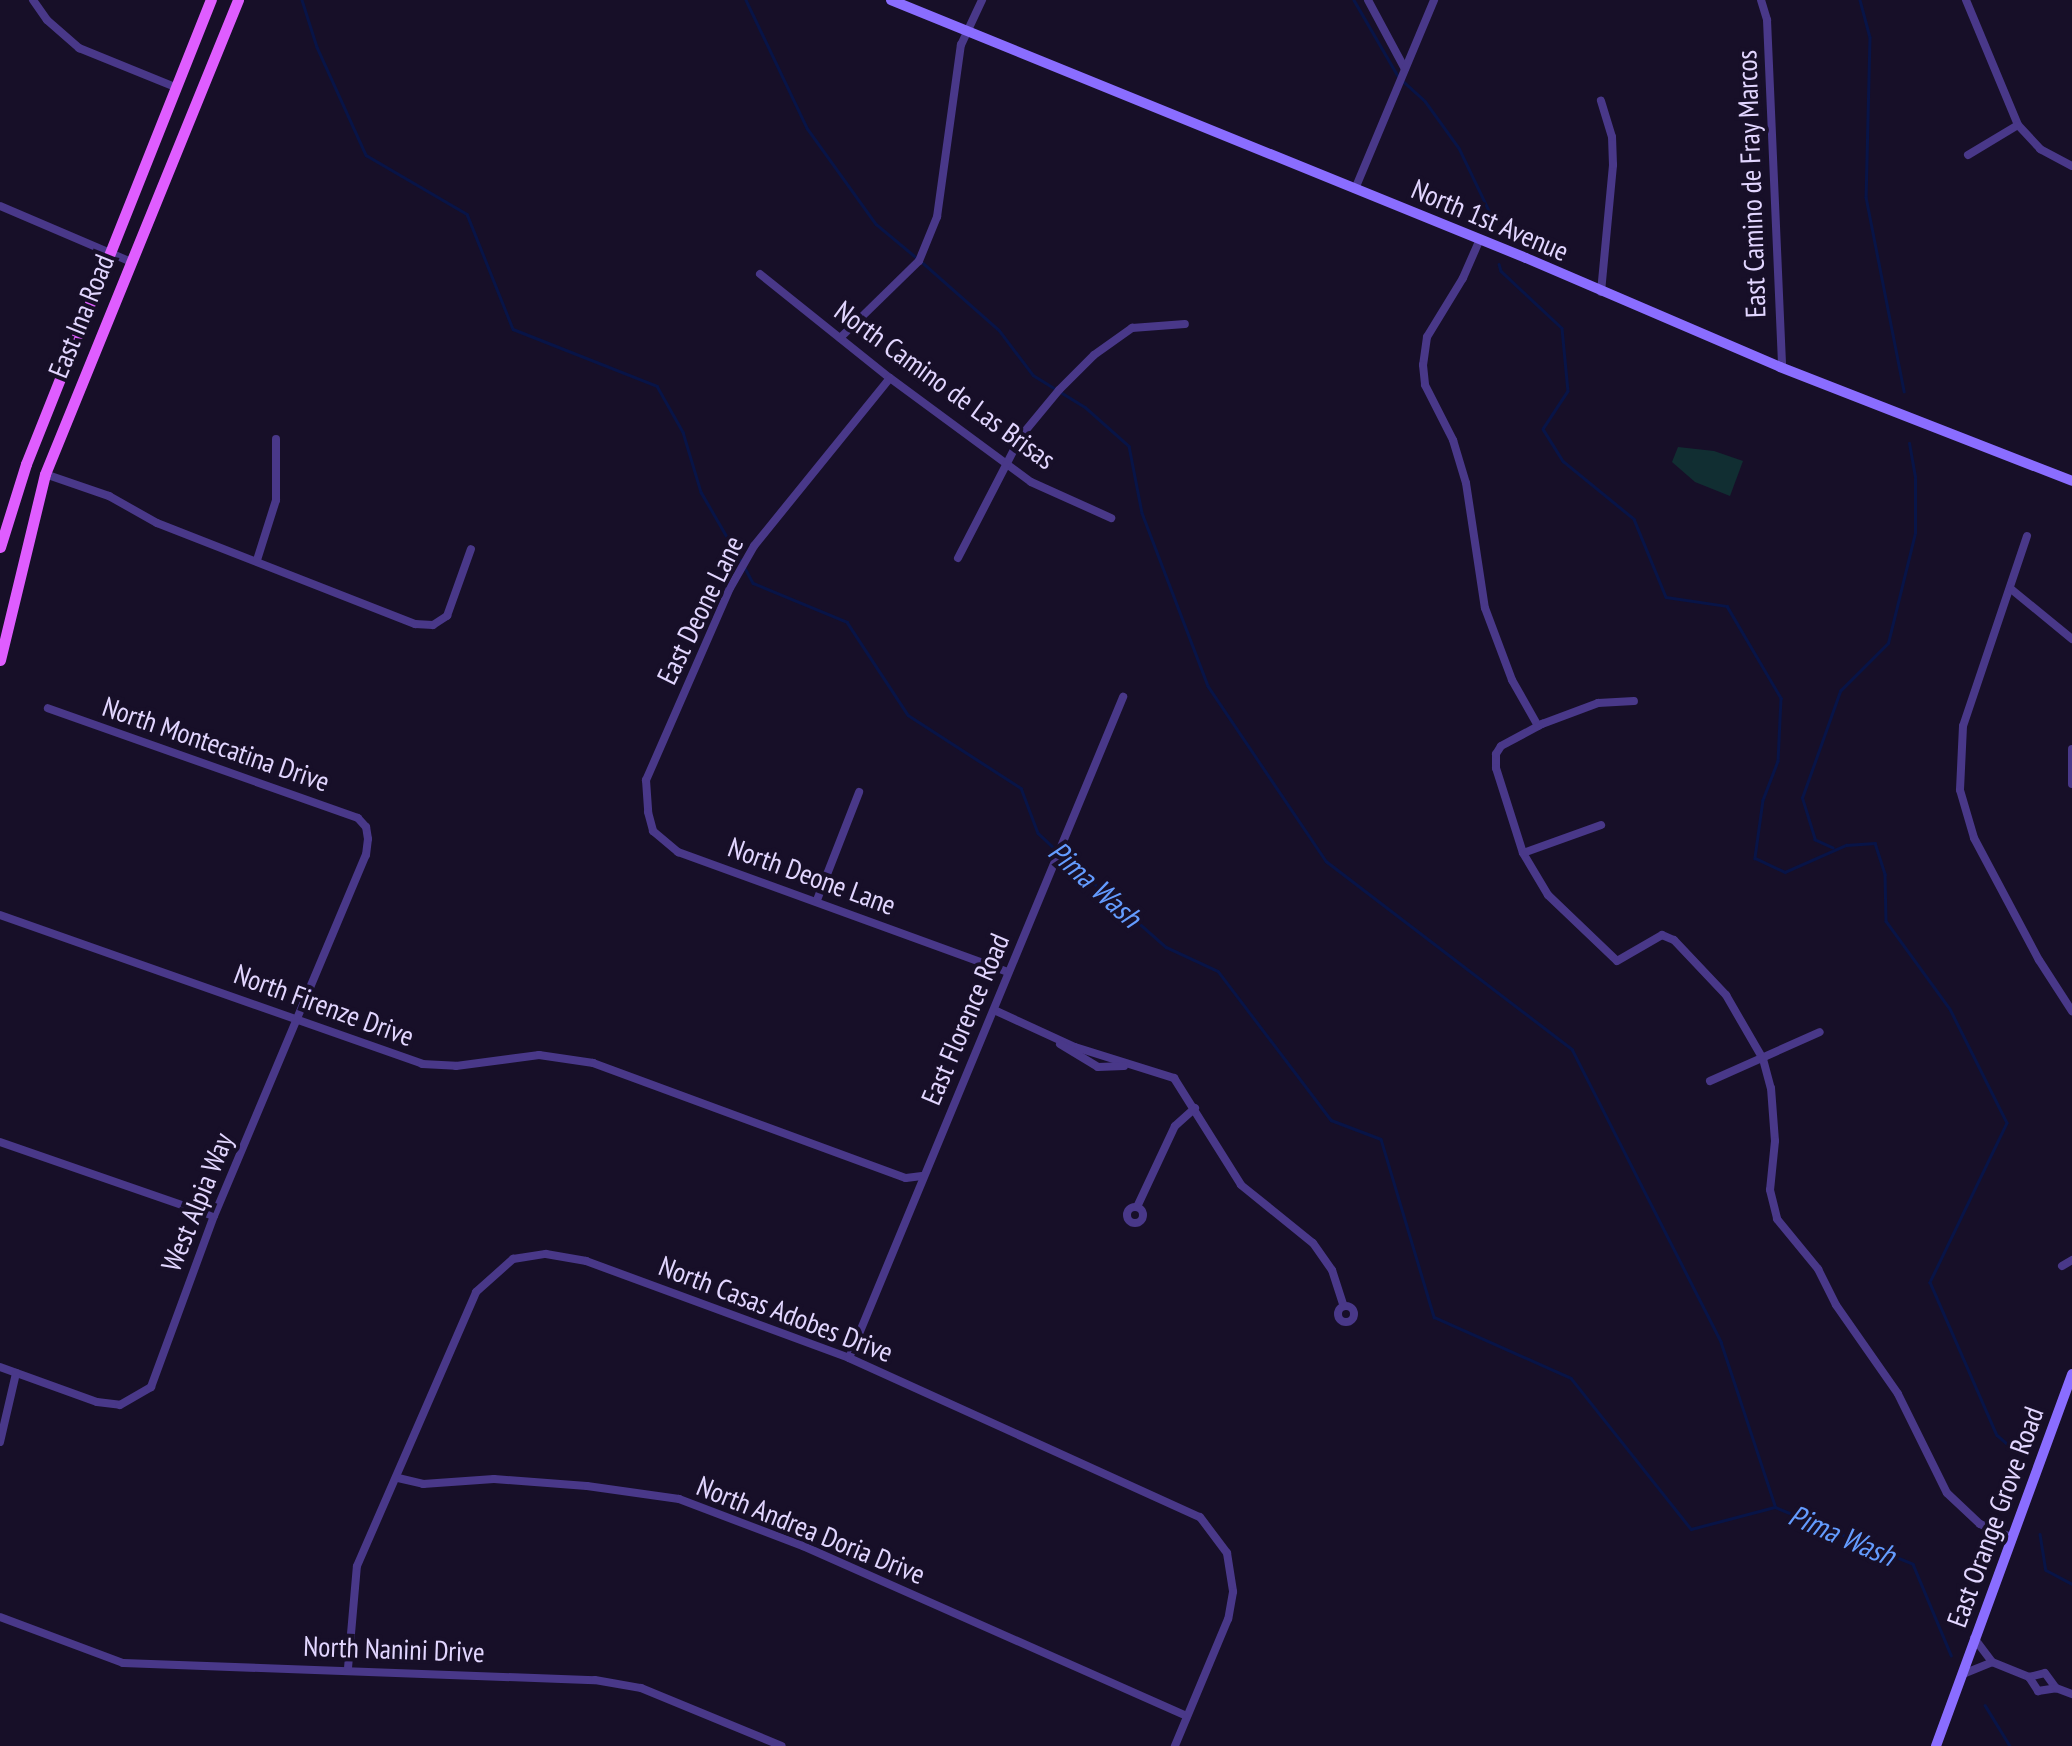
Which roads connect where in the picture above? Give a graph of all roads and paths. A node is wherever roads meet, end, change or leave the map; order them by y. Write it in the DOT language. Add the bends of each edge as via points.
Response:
graph roads {
  1 [pos="34,0"];
  2 [pos="211,0"];
  3 [pos="238,0"];
  4 [pos="891,0"];
  5 [pos="982,0"];
  6 [pos="1368,0"];
  7 [pos="1434,0"];
  8 [pos="1761,0"];
  9 [pos="1966,0"];
  10 [pos="966,32"];
  11 [pos="1405,69"];
  12 [pos="175,88"];
  13 [pos="1601,101"];
  14 [pos="2018,125"];
  15 [pos="1968,155"];
  16 [pos="2072,166"];
  17 [pos="1355,189"];
  18 [pos="0,206"];
  19 [pos="1480,239"];
  20 [pos="109,252"];
  21 [pos="130,261"];
  22 [pos="760,274"];
  23 [pos="1601,292"];
  24 [pos="1185,324"];
  25 [pos="840,338"];
  26 [pos="1782,368"];
  27 [pos="890,378"];
  28 [pos="276,439"];
  29 [pos="1005,464"];
  30 [pos="45,474"];
  31 [pos="2072,482"];
  32 [pos="1111,518"];
  33 [pos="2028,536"];
  34 [pos="0,547"];
  35 [pos="471,548"];
  36 [pos="958,558"];
  37 [pos="257,560"];
  38 [pos="2011,589"];
  39 [pos="3,623"];
  40 [pos="2072,638"];
  41 [pos="0,660"];
  42 [pos="1123,697"];
  43 [pos="1634,701"];
  44 [pos="48,708"];
  45 [pos="1538,726"];
  46 [pos="2072,749"];
  47 [pos="646,780"];
  48 [pos="2072,784"];
  49 [pos="859,792"];
  50 [pos="1601,825"];
  51 [pos="366,827"];
  52 [pos="1523,853"];
  53 [pos="817,900"];
  54 [pos="0,916"];
  55 [pos="1008,972"];
  56 [pos="994,1010"];
  57 [pos="2072,1011"];
  58 [pos="299,1018"];
  59 [pos="1820,1032"];
  60 [pos="1763,1059"];
  61 [pos="1710,1082"];
  62 [pos="1195,1108"];
  63 [pos="0,1142"];
  64 [pos="922,1176"];
  65 [pos="1137,1207"];
  66 [pos="214,1216"];
  67 [pos="2072,1260"];
  68 [pos="2062,1266"];
  69 [pos="1344,1306"];
  70 [pos="849,1358"];
  71 [pos="0,1367"];
  72 [pos="16,1373"];
  73 [pos="2072,1374"];
  74 [pos="0,1442"];
  75 [pos="398,1478"];
  76 [pos="2011,1537"];
  77 [pos="0,1617"];
  78 [pos="1974,1638"];
  79 [pos="1992,1662"];
  80 [pos="348,1668"];
  81 [pos="1960,1675"];
  82 [pos="2029,1677"];
  83 [pos="2056,1688"];
  84 [pos="2072,1694"];
  85 [pos="1187,1716"];
  86 [pos="782,1746"];
  87 [pos="1175,1746"];
  88 [pos="1936,1746"];
  1 -- 12 [label="street" via="79,48"];
  2 -- 12 [label="main road, East Ina Road"];
  3 -- 21 [label="main road, East Ina Road"];
  4 -- 10 [label="main road, North 1st Avenue"];
  5 -- 10 [label="street"];
  6 -- 11 [label="street"];
  7 -- 11 [label="street"];
  8 -- 26 [label="street, East Camino de Fray Marcos"];
  9 -- 14 [label="street"];
  10 -- 17 [label="main road, North 1st Avenue"];
  10 -- 25 [label="street" via="937,217 919,261"];
  11 -- 17 [label="street"];
  12 -- 20 [label="main road, East Ina Road"];
  13 -- 23 [label="street" via="1613,166"];
  14 -- 15 [label="street"];
  14 -- 16 [label="street" via="2040,148"];
  17 -- 19 [label="main road, North 1st Avenue"];
  18 -- 20 [label="street"];
  19 -- 23 [label="main road, North 1st Avenue"];
  19 -- 45 [label="street" via="1427,337 1423,365 1466,483 1485,608"];
  20 -- 21 [label="street"];
  20 -- 34 [label="main road, East Ina Road"];
  21 -- 30 [label="main road, East Ina Road"];
  22 -- 25 [label="street, North Camino de Las Brisas"];
  23 -- 26 [label="main road, North 1st Avenue"];
  24 -- 29 [label="street" via="1132,328 1094,355 1049,401"];
  25 -- 27 [label="street, North Camino de Las Brisas"];
  26 -- 31 [label="main road, North 1st Avenue"];
  27 -- 29 [label="street, North Camino de Las Brisas"];
  27 -- 47 [label="street, East Deone Lane" via="754,546 717,614"];
  28 -- 37 [label="street" via="276,500"];
  29 -- 32 [label="street, North Camino de Las Brisas"];
  29 -- 36 [label="street"];
  30 -- 37 [label="street"];
  30 -- 39 [label="main road, East Ina Road"];
  33 -- 38 [label="street"];
  35 -- 37 [label="street" via="458,594 433,626"];
  38 -- 40 [label="street"];
  38 -- 57 [label="street" via="1963,726 1960,790 1974,838"];
  39 -- 41 [label="main road, East Ina Road"];
  42 -- 55 [label="street, East Florence Road"];
  43 -- 45 [label="street" via="1598,704"];
  44 -- 51 [label="street, North Montecatina Drive" via="343,812"];
  45 -- 52 [label="street" via="1492,753"];
  46 -- 48 [label="street"];
  47 -- 53 [label="street, North Deone Lane" via="654,831 678,852"];
  49 -- 53 [label="street"];
  50 -- 52 [label="street"];
  51 -- 58 [label="street, West Alpia Way" via="366,855"];
  52 -- 60 [label="street" via="1548,896 1617,964 1662,932 1674,940 1726,995"];
  53 -- 55 [label="street, North Deone Lane"];
  54 -- 58 [label="street, North Firenze Drive"];
  55 -- 56 [label="street, East Florence Road"];
  56 -- 62 [label="street" via="1098,1067 1133,1065 1174,1078"];
  56 -- 64 [label="street, East Florence Road"];
  58 -- 64 [label="street, North Firenze Drive" via="422,1064 539,1055 593,1064 906,1178"];
  58 -- 66 [label="street, West Alpia Way"];
  59 -- 60 [label="street"];
  60 -- 61 [label="street"];
  60 -- 76 [label="street" via="1772,1100 1770,1190 1777,1219 1818,1269 1898,1394 1947,1493 1980,1524"];
  62 -- 65 [label="street" via="1174,1126"];
  62 -- 69 [label="street" via="1240,1185 1313,1243 1332,1270"];
  63 -- 66 [label="street"];
  64 -- 70 [label="street, East Florence Road"];
  66 -- 72 [label="street, West Alpia Way" via="151,1386 136,1400 97,1402"];
  67 -- 68 [label="street"];
  70 -- 75 [label="street, North Casas Adobes Drive" via="586,1261 546,1254 513,1258 476,1292"];
  70 -- 85 [label="street, North Casas Adobes Drive" via="1200,1517 1227,1554 1233,1592"];
  71 -- 72 [label="street"];
  72 -- 74 [label="street"];
  73 -- 76 [label="main road, East Orange Grove Road"];
  75 -- 80 [label="street, North Casas Adobes Drive" via="357,1566"];
  75 -- 85 [label="street, North Andrea Doria Drive" via="423,1484 568,1484 679,1500 803,1546"];
  76 -- 78 [label="main road, East Orange Grove Road"];
  77 -- 80 [label="street, North Nanini Drive" via="123,1662"];
  78 -- 79 [label="street"];
  78 -- 81 [label="main road, East Orange Grove Road"];
  79 -- 81 [label="street"];
  79 -- 82 [label="street"];
  80 -- 86 [label="street, North Nanini Drive" via="596,1680 650,1692"];
  81 -- 88 [label="main road, East Orange Grove Road"];
  82 -- 83 [label="street" via="2046,1673"];
  82 -- 83 [label="street" via="2038,1692"];
  83 -- 84 [label="street"];
  85 -- 87 [label="street, North Casas Adobes Drive"];
}
